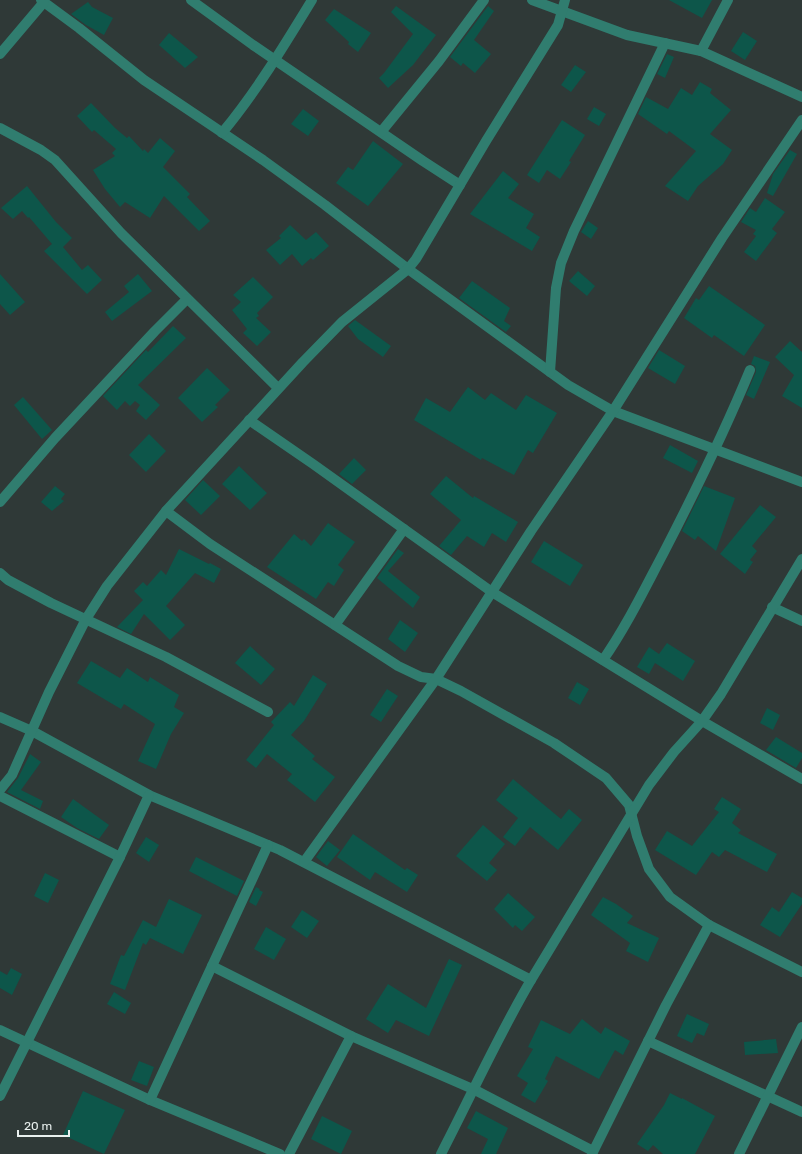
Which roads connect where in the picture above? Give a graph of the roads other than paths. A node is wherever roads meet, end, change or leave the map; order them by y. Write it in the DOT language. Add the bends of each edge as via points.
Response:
graph roads {
  1 [pos="312,0"];
  2 [pos="484,0"];
  3 [pos="532,0"];
  4 [pos="565,0"];
  5 [pos="728,0"];
  6 [pos="43,1"];
  7 [pos="195,1"];
  8 [pos="563,12"];
  9 [pos="665,43"];
  10 [pos="701,51"];
  11 [pos="0,54"];
  12 [pos="276,60"];
  13 [pos="802,97"];
  14 [pos="802,120"];
  15 [pos="0,128"];
  16 [pos="381,132"];
  17 [pos="222,134"];
  18 [pos="460,185"];
  19 [pos="408,269"];
  20 [pos="187,299"];
  21 [pos="750,370"];
  22 [pos="550,372"];
  23 [pos="278,388"];
  24 [pos="613,411"];
  25 [pos="249,420"];
  26 [pos="716,448"];
  27 [pos="802,482"];
  28 [pos="0,502"];
  29 [pos="166,511"];
  30 [pos="404,529"];
  31 [pos="802,559"];
  32 [pos="0,573"];
  33 [pos="492,592"];
  34 [pos="772,606"];
  35 [pos="86,619"];
  36 [pos="802,621"];
  37 [pos="335,625"];
  38 [pos="603,660"];
  39 [pos="436,679"];
  40 [pos="268,712"];
  41 [pos="0,717"];
  42 [pos="702,721"];
  43 [pos="32,730"];
  44 [pos="802,779"];
  45 [pos="0,790"];
  46 [pos="149,795"];
  47 [pos="0,796"];
  48 [pos="632,816"];
  49 [pos="268,845"];
  50 [pos="120,857"];
  51 [pos="304,862"];
  52 [pos="709,925"];
  53 [pos="212,966"];
  54 [pos="802,972"];
  55 [pos="531,980"];
  56 [pos="802,1027"];
  57 [pos="0,1030"];
  58 [pos="351,1036"];
  59 [pos="648,1041"];
  60 [pos="27,1044"];
  61 [pos="474,1090"];
  62 [pos="0,1096"];
  63 [pos="768,1096"];
  64 [pos="150,1100"];
  65 [pos="802,1112"];
  66 [pos="592,1153"];
  67 [pos="280,1154"];
  68 [pos="289,1154"];
  69 [pos="441,1154"];
  70 [pos="739,1154"];
  1 -- 12 [label="street"];
  2 -- 16 [label="street"];
  3 -- 8 [label="street"];
  4 -- 8 [label="street"];
  5 -- 10 [label="street"];
  6 -- 11 [label="street"];
  6 -- 17 [label="street" via="144,80"];
  7 -- 12 [label="street"];
  8 -- 9 [label="street" via="627,35"];
  8 -- 18 [label="street" via="558,25"];
  9 -- 10 [label="street"];
  9 -- 22 [label="street" via="561,263 556,288"];
  10 -- 13 [label="street"];
  12 -- 16 [label="street"];
  12 -- 17 [label="street"];
  14 -- 24 [label="street" via="722,238"];
  15 -- 20 [label="street" via="55,160 121,233"];
  16 -- 18 [label="street"];
  17 -- 19 [label="street" via="325,204"];
  18 -- 19 [label="street"];
  19 -- 22 [label="street"];
  19 -- 23 [label="street" via="342,322"];
  20 -- 23 [label="street"];
  20 -- 28 [label="street" via="55,438"];
  21 -- 26 [label="street"];
  22 -- 24 [label="street" via="568,386"];
  23 -- 25 [label="street"];
  24 -- 26 [label="street"];
  24 -- 33 [label="street"];
  25 -- 29 [label="street"];
  25 -- 30 [label="street"];
  26 -- 27 [label="street"];
  26 -- 38 [label="street" via="622,632"];
  29 -- 35 [label="street" via="107,586"];
  29 -- 37 [label="street" via="210,544"];
  30 -- 33 [label="street"];
  30 -- 37 [label="street"];
  31 -- 34 [label="street"];
  32 -- 35 [label="street" via="45,600"];
  33 -- 38 [label="street"];
  33 -- 39 [label="street"];
  34 -- 36 [label="street"];
  34 -- 42 [label="street" via="721,694"];
  35 -- 40 [label="street" via="166,657"];
  35 -- 43 [label="street"];
  37 -- 39 [label="street" via="398,666 421,677"];
  38 -- 42 [label="street"];
  39 -- 48 [label="street" via="554,743 606,778 629,805"];
  39 -- 51 [label="street"];
  41 -- 43 [label="street"];
  42 -- 44 [label="street"];
  42 -- 48 [label="street" via="649,785"];
  43 -- 45 [label="street" via="12,775"];
  43 -- 46 [label="street"];
  46 -- 49 [label="street"];
  46 -- 50 [label="street"];
  47 -- 50 [label="street"];
  48 -- 52 [label="street" via="649,869 670,897"];
  48 -- 55 [label="street"];
  49 -- 51 [label="street"];
  49 -- 53 [label="street"];
  50 -- 60 [label="street"];
  51 -- 55 [label="street"];
  52 -- 54 [label="street"];
  52 -- 59 [label="street"];
  53 -- 58 [label="street"];
  53 -- 64 [label="street"];
  55 -- 61 [label="street"];
  56 -- 63 [label="street"];
  57 -- 60 [label="street"];
  58 -- 61 [label="street"];
  58 -- 68 [label="street"];
  59 -- 63 [label="street"];
  59 -- 66 [label="street"];
  60 -- 62 [label="street"];
  60 -- 64 [label="street"];
  61 -- 66 [label="street"];
  61 -- 69 [label="street"];
  63 -- 65 [label="street"];
  63 -- 70 [label="street"];
  64 -- 67 [label="street"];
}
